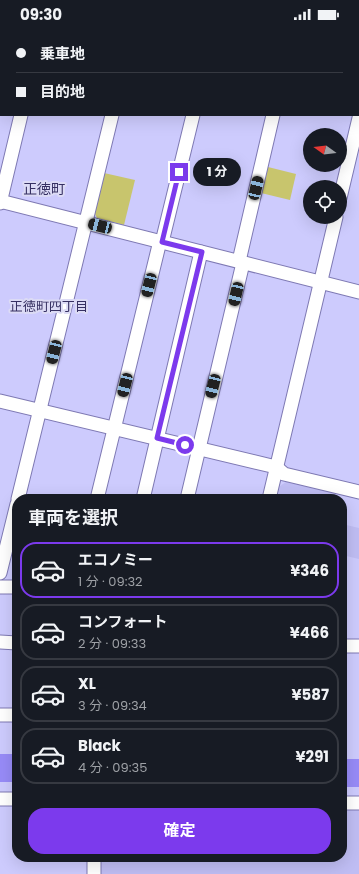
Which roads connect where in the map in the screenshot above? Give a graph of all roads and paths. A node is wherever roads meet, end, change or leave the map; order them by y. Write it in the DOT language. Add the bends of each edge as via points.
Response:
graph roads {
  1 [pos="21,116"];
  2 [pos="112,116"];
  3 [pos="192,116"];
  4 [pos="272,116"];
  5 [pos="359,118"];
  6 [pos="344,180"];
  7 [pos="0,202"];
  8 [pos="86,222"];
  9 [pos="334,224"];
  10 [pos="161,242"];
  11 [pos="202,252"];
  12 [pos="241,262"];
  13 [pos="320,282"];
  14 [pos="359,292"];
  15 [pos="0,401"];
  16 [pos="40,410"];
  17 [pos="115,428"];
  18 [pos="157,438"];
  19 [pos="199,448"];
  20 [pos="276,467"];
  21 [pos="359,492"];
  22 [pos="19,494"];
  23 [pos="98,494"];
  24 [pos="144,494"];
  25 [pos="188,494"];
  26 [pos="270,494"];
  27 [pos="12,524"];
  28 [pos="0,573"];
  29 [pos="0,587"];
  30 [pos="12,587"];
  31 [pos="0,642"];
  32 [pos="12,643"];
  33 [pos="347,646"];
  34 [pos="359,646"];
  35 [pos="0,715"];
  36 [pos="12,715"];
  37 [pos="0,799"];
  38 [pos="12,799"];
  39 [pos="347,803"];
  40 [pos="359,803"];
  41 [pos="94,862"];
  42 [pos="94,874"];
  1 -- 7 [label="street"];
  2 -- 8 [label="street"];
  3 -- 10 [label="street"];
  4 -- 12 [label="street"];
  5 -- 6 [label="street"];
  7 -- 8 [label="street"];
  8 -- 10 [label="street"];
  8 -- 16 [label="street"];
  9 -- 13 [label="street"];
  10 -- 11 [label="street"];
  10 -- 17 [label="street"];
  11 -- 12 [label="street"];
  11 -- 18 [label="street"];
  12 -- 13 [label="street"];
  12 -- 19 [label="street"];
  13 -- 14 [label="street"];
  13 -- 20 [label="street"];
  15 -- 16 [label="street"];
  16 -- 17 [label="street"];
  16 -- 22 [label="street"];
  17 -- 18 [label="street"];
  17 -- 23 [label="street"];
  18 -- 19 [label="street"];
  18 -- 24 [label="street"];
  19 -- 20 [label="street"];
  19 -- 25 [label="street"];
  20 -- 21 [label="street" via="284,474"];
  20 -- 26 [label="street"];
  27 -- 28 [label="street"];
  29 -- 30 [label="street"];
  31 -- 32 [label="street"];
  33 -- 34 [label="street"];
  35 -- 36 [label="street"];
  37 -- 38 [label="street"];
  39 -- 40 [label="street"];
  41 -- 42 [label="street"];
}
